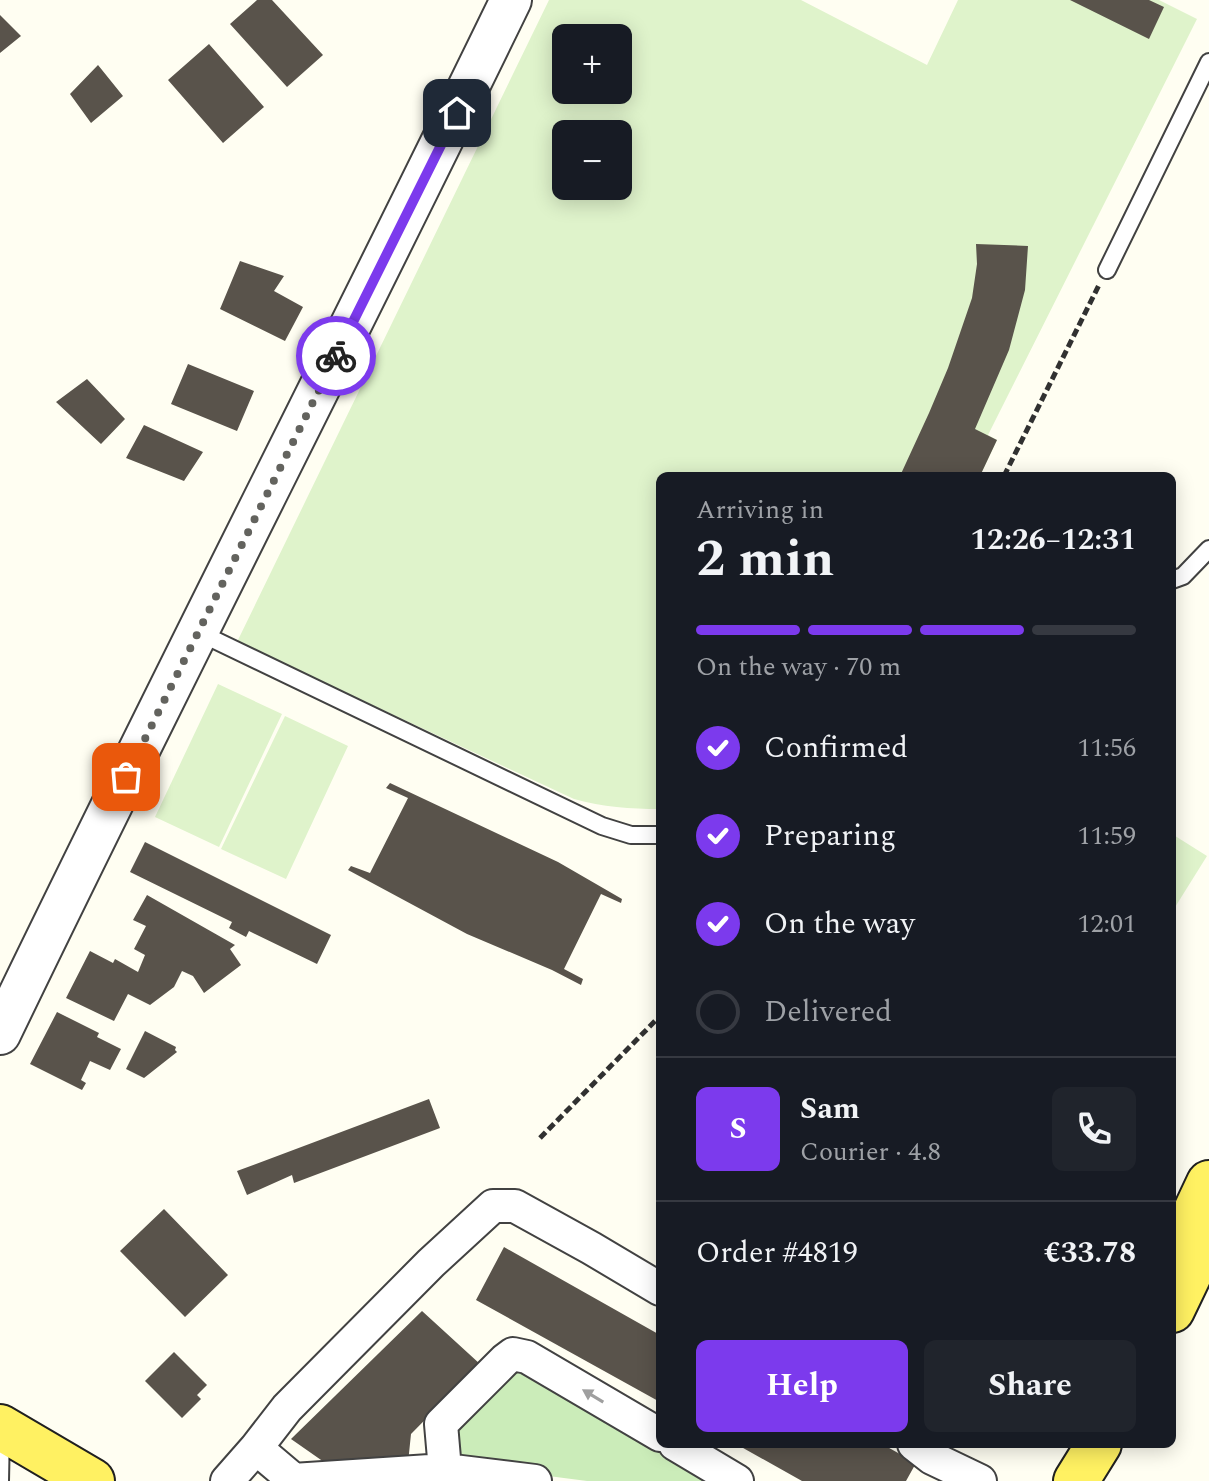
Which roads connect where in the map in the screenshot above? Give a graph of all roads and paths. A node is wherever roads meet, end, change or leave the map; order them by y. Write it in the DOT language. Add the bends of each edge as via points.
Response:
graph roads {
  1 [pos="511,0"];
  2 [pos="1209,62"];
  3 [pos="1107,270"];
  4 [pos="1006,472"];
  5 [pos="1209,549"];
  6 [pos="1176,579"];
  7 [pos="198,632"];
  8 [pos="656,836"];
  9 [pos="656,1020"];
  10 [pos="0,1034"];
  11 [pos="540,1138"];
  12 [pos="1209,1183"];
  13 [pos="1209,1233"];
  14 [pos="1176,1252"];
  15 [pos="656,1287"];
  16 [pos="1176,1302"];
  17 [pos="1,1428"];
  18 [pos="656,1433"];
  19 [pos="256,1448"];
  20 [pos="682,1448"];
  21 [pos="919,1448"];
  22 [pos="1072,1448"];
  23 [pos="1097,1448"];
  24 [pos="445,1470"];
  25 [pos="294,1480"];
  26 [pos="0,1481"];
  27 [pos="92,1481"];
  28 [pos="227,1481"];
  29 [pos="535,1481"];
  30 [pos="737,1481"];
  31 [pos="980,1481"];
  32 [pos="1051,1481"];
  33 [pos="1076,1481"];
  1 -- 7 [label="street"];
  2 -- 3 [label="lane"];
  3 -- 4 [label="path"];
  5 -- 6 [label="lane"];
  7 -- 8 [label="lane" via="602,826"];
  7 -- 10 [label="street"];
  9 -- 11 [label="path"];
  12 -- 14 [label="main road"];
  13 -- 16 [label="main road"];
  15 -- 19 [label="street" via="515,1206 493,1206 287,1408"];
  17 -- 26 [label="lane"];
  17 -- 27 [label="main road"];
  18 -- 24 [label="street, one-way" via="527,1357 513,1354 441,1424"];
  19 -- 25 [label="street"];
  19 -- 28 [label="street"];
  20 -- 30 [label="street"];
  21 -- 31 [label="street"];
  22 -- 32 [label="main road"];
  23 -- 33 [label="main road"];
  24 -- 25 [label="street"];
  24 -- 29 [label="street"];
}
